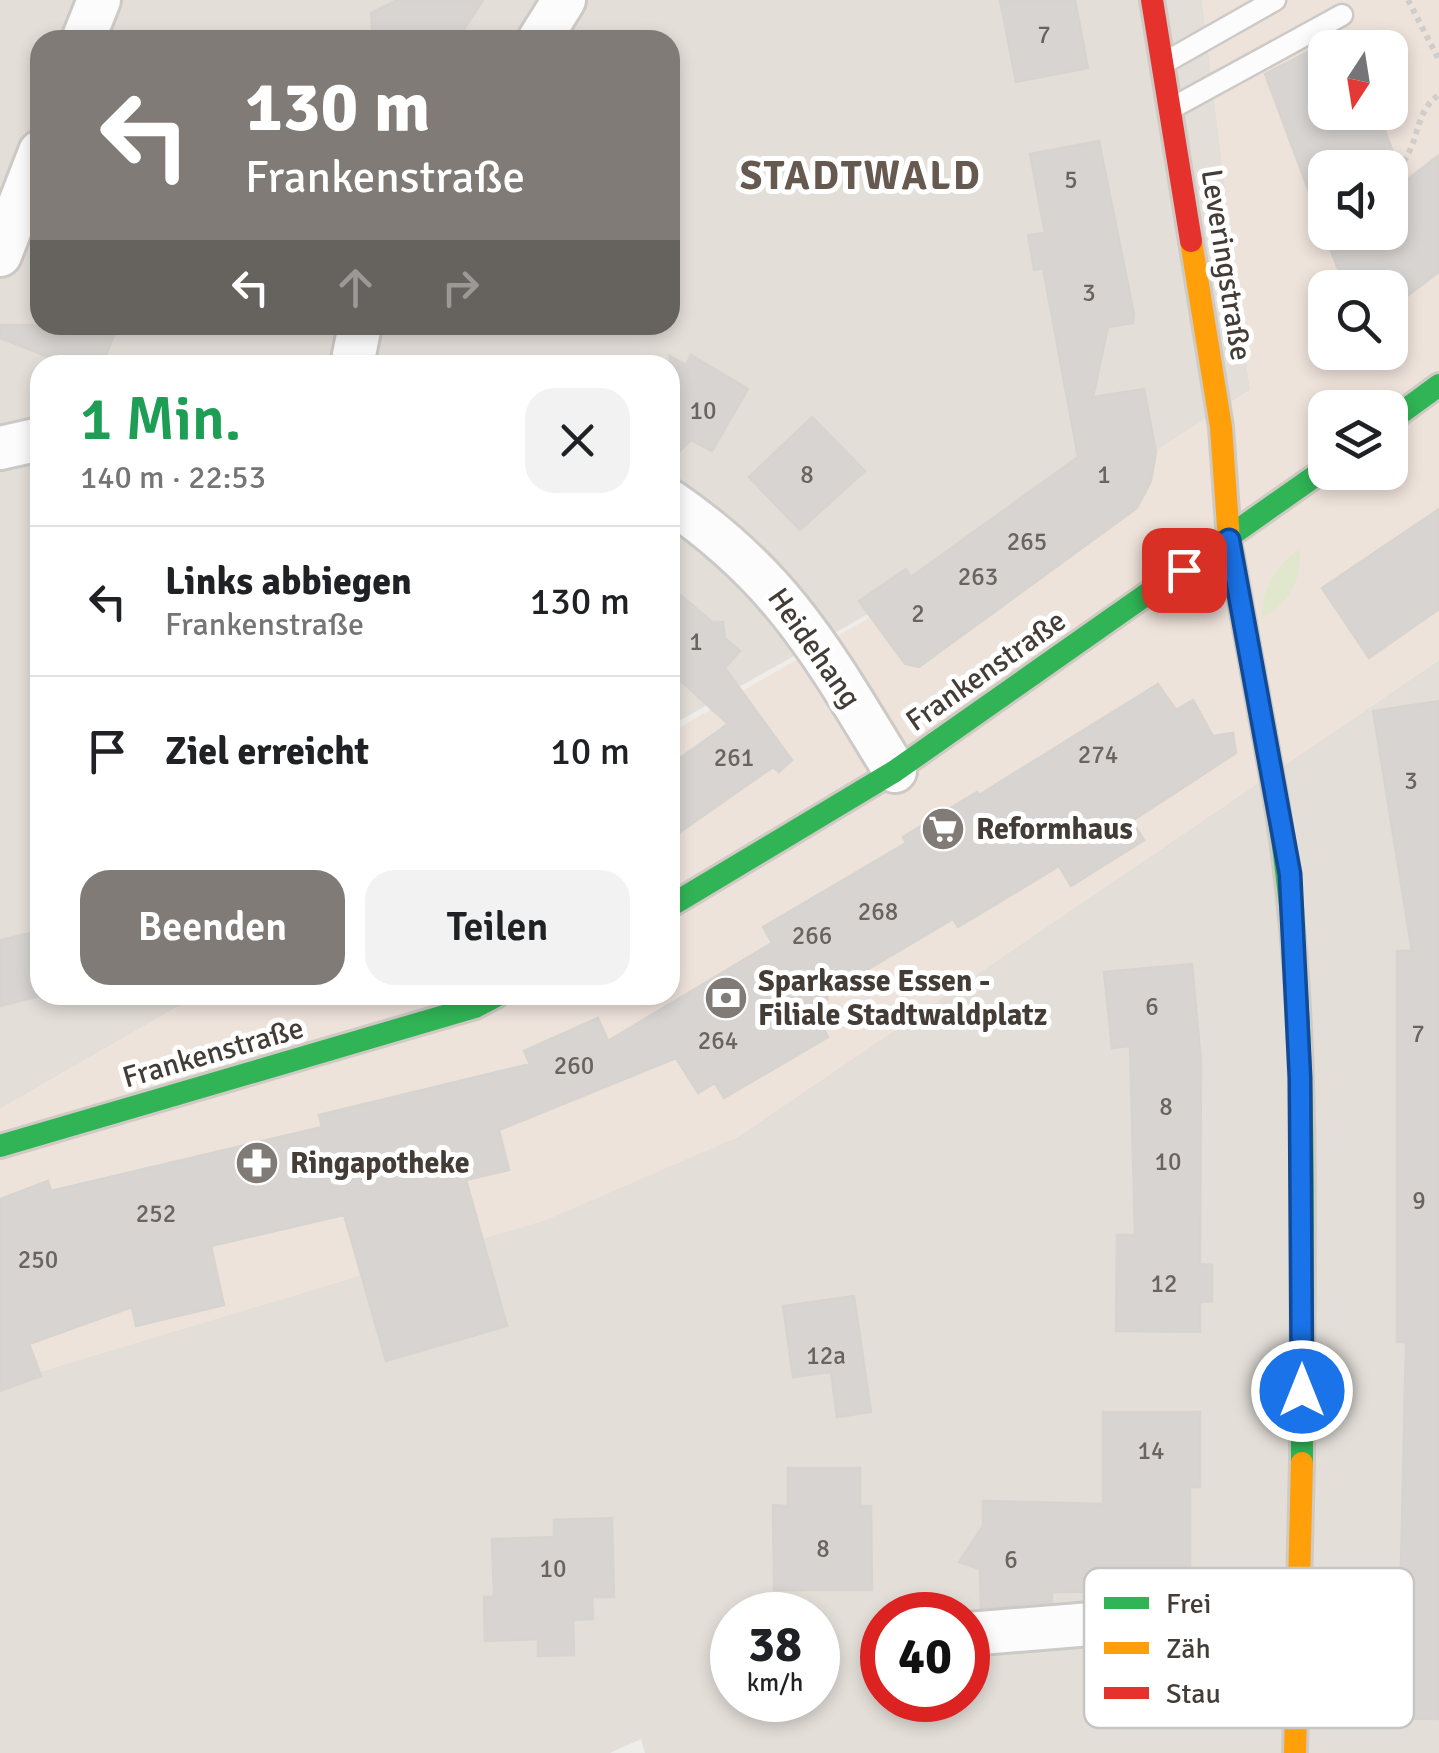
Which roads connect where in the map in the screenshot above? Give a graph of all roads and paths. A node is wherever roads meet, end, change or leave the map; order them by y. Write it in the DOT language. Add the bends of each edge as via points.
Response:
graph roads {
  1 [pos="99,0"];
  2 [pos="564,0"];
  3 [pos="1152,0"];
  4 [pos="1274,0"];
  5 [pos="1408,0"];
  6 [pos="1342,15"];
  7 [pos="88,30"];
  8 [pos="545,30"];
  9 [pos="1439,60"];
  10 [pos="1163,64"];
  11 [pos="1439,95"];
  12 [pos="1170,109"];
  13 [pos="1408,157"];
  14 [pos="30,178"];
  15 [pos="0,255"];
  16 [pos="1439,385"];
  17 [pos="1408,408"];
  18 [pos="30,441"];
  19 [pos="0,448"];
  20 [pos="1308,482"];
  21 [pos="680,509"];
  22 [pos="1229,540"];
  23 [pos="895,770"];
  24 [pos="680,900"];
  25 [pos="479,1005"];
  26 [pos="0,1146"];
  27 [pos="1300,1568"];
  28 [pos="1084,1625"];
  29 [pos="990,1632"];
  30 [pos="1296,1728"];
  31 [pos="1295,1753"];
  1 -- 7 [label="street"];
  2 -- 8 [label="street"];
  3 -- 10 [label="street, Leveringstraße"];
  4 -- 10 [label="lane"];
  5 -- 9 [label="path"];
  6 -- 12 [label="lane"];
  10 -- 12 [label="street, Leveringstraße"];
  11 -- 13 [label="path" via="1425,107"];
  12 -- 22 [label="street, Leveringstraße" via="1224,450"];
  14 -- 15 [label="street"];
  16 -- 17 [label="street"];
  18 -- 19 [label="street"];
  20 -- 22 [label="street, Frankenstraße"];
  21 -- 23 [label="street, Heidehang" via="768,580"];
  22 -- 23 [label="street, Frankenstraße"];
  22 -- 27 [label="street, Leveringstraße" via="1290,874 1300,1078"];
  23 -- 24 [label="street, Frankenstraße"];
  25 -- 26 [label="street, Frankenstraße"];
  28 -- 29 [label="street"];
  30 -- 31 [label="street, Leveringstraße"];
}
